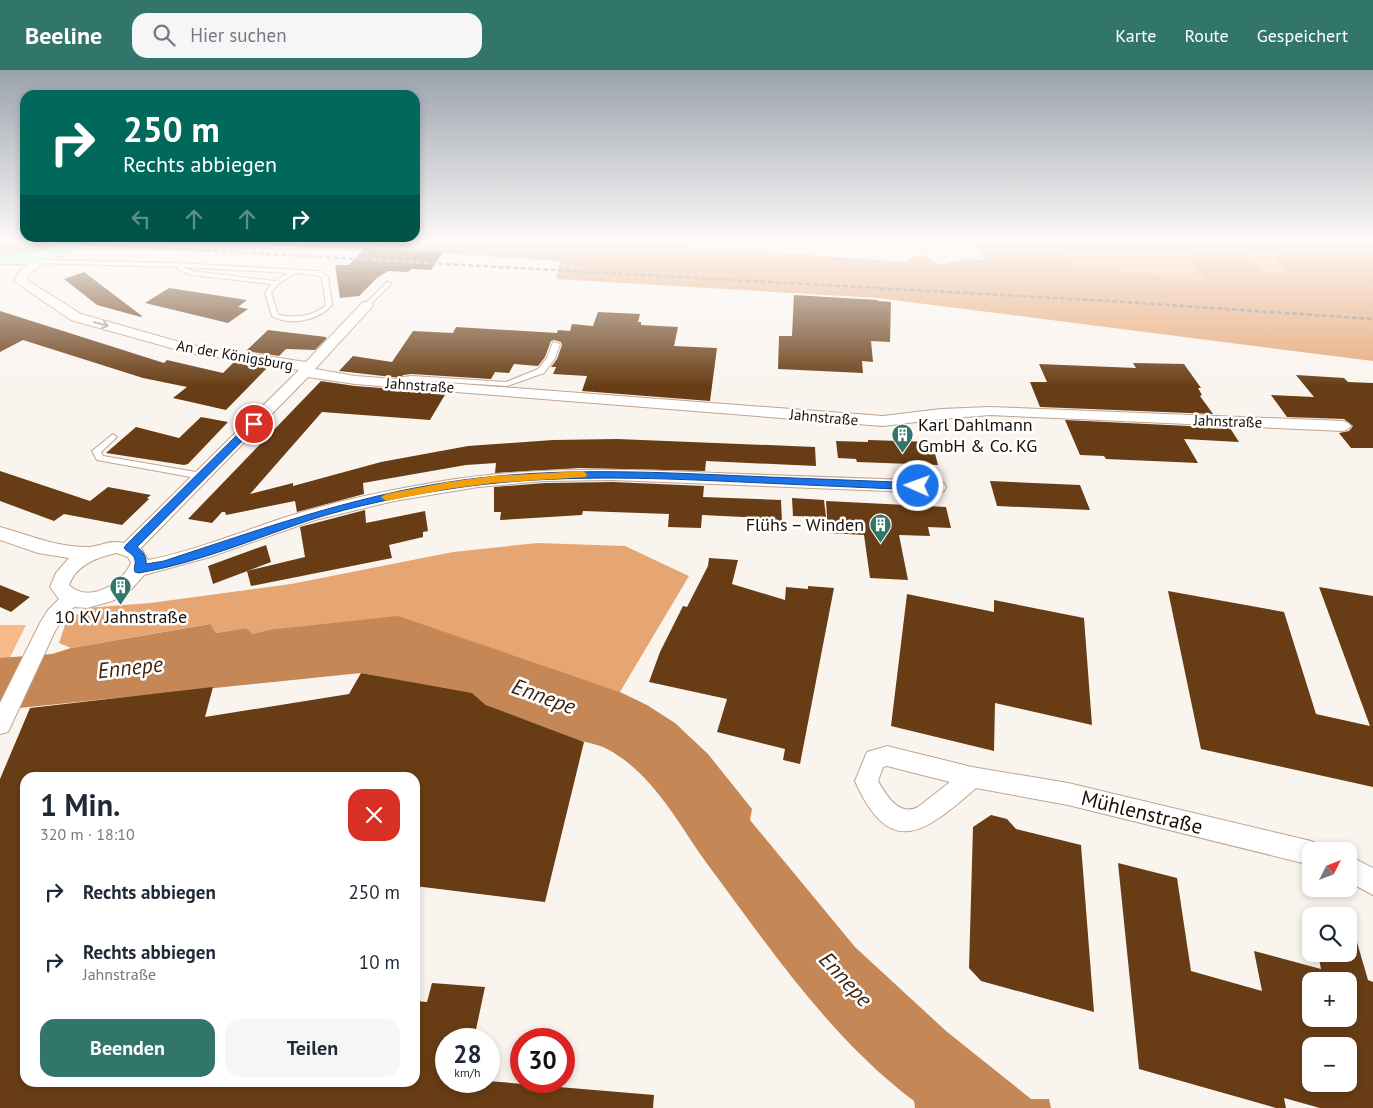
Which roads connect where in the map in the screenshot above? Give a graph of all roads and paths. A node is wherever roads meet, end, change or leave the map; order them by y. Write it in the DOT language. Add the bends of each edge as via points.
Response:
graph roads {
  1 [pos="33,289"];
  2 [pos="271,289"];
  3 [pos="327,289"];
  4 [pos="383,289"];
  5 [pos="367,305"];
  6 [pos="556,344"];
  7 [pos="308,370"];
  8 [pos="404,384"];
  9 [pos="1343,426"];
  10 [pos="113,437"];
  11 [pos="202,476"];
  12 [pos="938,487"];
  13 [pos="0,533"];
  14 [pos="38,547"];
  15 [pos="130,548"];
  16 [pos="88,554"];
  17 [pos="139,569"];
  18 [pos="61,577"];
  19 [pos="70,599"];
  20 [pos="37,647"];
  21 [pos="0,724"];
  22 [pos="972,777"];
  23 [pos="1302,851"];
  24 [pos="1358,873"];
  25 [pos="1373,882"];
  1 -- 7 [label="street, An der Königsburg, one-way" via="76,317 189,349"];
  2 -- 3 [label="lane" via="268,293 275,316 288,320 322,313 329,304"];
  4 -- 5 [label="lane"];
  5 -- 7 [label="street"];
  6 -- 8 [label="lane" via="541,371 508,384 412,378 406,379"];
  7 -- 8 [label="street, Jahnstraße" via="355,380"];
  7 -- 11 [label="street"];
  8 -- 9 [label="street, Jahnstraße" via="883,421 990,411"];
  10 -- 11 [label="lane" via="96,451 100,458"];
  11 -- 15 [label="street"];
  12 -- 17 [label="street" via="619,474 493,480 355,504 165,565"];
  13 -- 14 [label="street"];
  14 -- 16 [label="street"];
  14 -- 18 [label="street"];
  15 -- 16 [label="street" via="110,548"];
  15 -- 17 [label="street" via="141,560"];
  16 -- 18 [label="street"];
  17 -- 19 [label="street" via="123,587 110,594 82,601"];
  18 -- 19 [label="street" via="59,587 62,594"];
  19 -- 20 [label="street" via="55,615"];
  20 -- 21 [label="street"];
  22 -- 23 [label="street, Mühlenstraße" via="1068,794"];
  24 -- 25 [label="street"];
}
